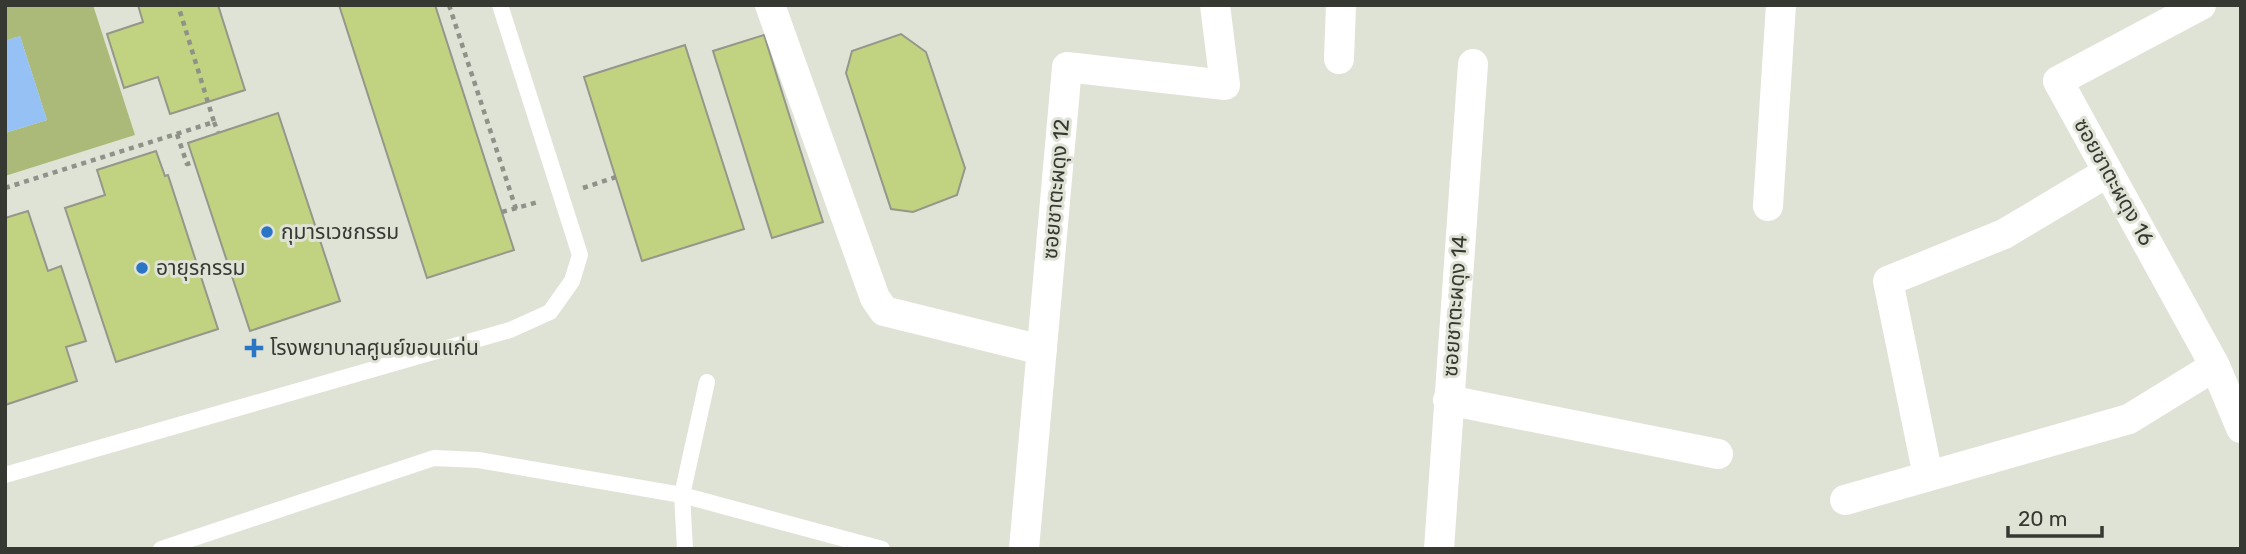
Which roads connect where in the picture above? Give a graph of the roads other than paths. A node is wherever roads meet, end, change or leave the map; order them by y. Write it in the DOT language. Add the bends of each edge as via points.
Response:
graph roads {
  1 [pos="500,5"];
  2 [pos="770,5"];
  3 [pos="1215,5"];
  4 [pos="1341,5"];
  5 [pos="1781,5"];
  6 [pos="2201,5"];
  7 [pos="1339,59"];
  8 [pos="1473,64"];
  9 [pos="2108,172"];
  10 [pos="1768,206"];
  11 [pos="1042,350"];
  12 [pos="2215,366"];
  13 [pos="707,382"];
  14 [pos="1448,400"];
  15 [pos="2241,428"];
  16 [pos="1718,454"];
  17 [pos="5,475"];
  18 [pos="1928,476"];
  19 [pos="682,495"];
  20 [pos="1845,500"];
  21 [pos="161,549"];
  22 [pos="685,549"];
  23 [pos="882,549"];
  24 [pos="1024,549"];
  25 [pos="1439,549"];
  1 -- 17 [label="lane" via="580,255 572,281 550,312 510,330"];
  2 -- 11 [label="street" via="875,298 884,311"];
  3 -- 11 [label="street, ซอยชาตะผดุง 12" via="1225,85 1067,67"];
  4 -- 7 [label="street"];
  5 -- 10 [label="street"];
  6 -- 9 [label="street, ซอยชาตะผดุง 16" via="2058,81"];
  8 -- 14 [label="street, ซอยชาตะผดุง 14"];
  9 -- 12 [label="street, ซอยชาตะผดุง 16"];
  9 -- 18 [label="street" via="2004,234 1888,281"];
  11 -- 24 [label="street, ซอยชาตะผดุง 12"];
  12 -- 15 [label="street, ซอยชาตะผดุง 16"];
  12 -- 18 [label="street" via="2129,419"];
  13 -- 19 [label="lane"];
  14 -- 16 [label="street"];
  14 -- 25 [label="street, ซอยชาตะผดุง 14"];
  18 -- 20 [label="street"];
  19 -- 21 [label="lane" via="478,460 434,458"];
  19 -- 22 [label="lane"];
  19 -- 23 [label="lane"];
}
